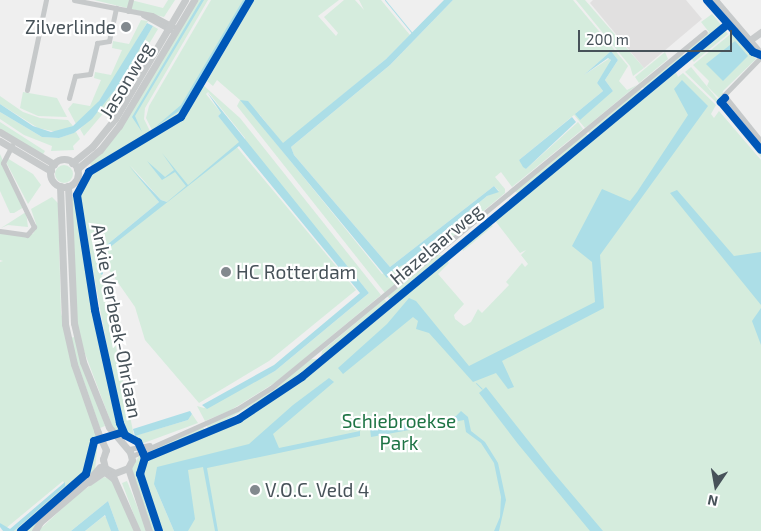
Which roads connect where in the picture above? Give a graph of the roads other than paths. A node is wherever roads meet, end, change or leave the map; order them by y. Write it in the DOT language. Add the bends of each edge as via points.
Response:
graph roads {
  1 [pos="46,0"];
  2 [pos="74,0"];
  3 [pos="186,0"];
  4 [pos="194,0"];
  5 [pos="250,0"];
  6 [pos="716,0"];
  7 [pos="130,1"];
  8 [pos="116,8"];
  9 [pos="128,11"];
  10 [pos="172,28"];
  11 [pos="705,32"];
  12 [pos="761,32"];
  13 [pos="750,40"];
  14 [pos="761,56"];
  15 [pos="27,90"];
  16 [pos="69,98"];
  17 [pos="160,130"];
  18 [pos="0,132"];
  19 [pos="0,141"];
  20 [pos="761,141"];
  21 [pos="12,145"];
  22 [pos="74,166"];
  23 [pos="52,167"];
  24 [pos="60,186"];
  25 [pos="68,186"];
  26 [pos="0,231"];
  27 [pos="116,443"];
  28 [pos="104,449"];
  29 [pos="128,452"];
  30 [pos="126,469"];
  31 [pos="104,470"];
  32 [pos="114,475"];
  33 [pos="35,531"];
  34 [pos="137,531"];
  35 [pos="149,531"];
  1 -- 15 [label="street"];
  2 -- 8 [label="street"];
  3 -- 10 [label="main road, Jasonweg"];
  4 -- 10 [label="main road, Jasonweg"];
  5 -- 17 [label="street" via="181,116"];
  6 -- 13 [label="main road"];
  7 -- 9 [label="street"];
  8 -- 9 [label="street"];
  8 -- 16 [label="street" via="109,42 97,43 90,74 75,76"];
  9 -- 10 [label="street" via="138,12"];
  10 -- 22 [label="main road, Jasonweg" via="119,126 100,150"];
  11 -- 29 [label="street, Hazelaarweg" via="271,388 203,425"];
  12 -- 13 [label="main road"];
  13 -- 14 [label="main road"];
  14 -- 20 [label="street" via="724,95"];
  18 -- 21 [label="main road"];
  19 -- 21 [label="main road"];
  21 -- 23 [label="main road"];
  21 -- 26 [label="street" via="4,163 34,227 27,235"];
  22 -- 23 [label="main road" via="63,160"];
  22 -- 25 [label="main road" via="76,180"];
  23 -- 24 [label="main road" via="52,181"];
  24 -- 25 [label="main road"];
  24 -- 28 [label="main road, Ankie Verbeek-Ohrlaan" via="64,324 74,364"];
  25 -- 27 [label="main road, Ankie Verbeek-Ohrlaan" via="74,323 84,362"];
  27 -- 28 [label="main road"];
  27 -- 29 [label="main road"];
  28 -- 31 [label="main road"];
  29 -- 30 [label="main road"];
  30 -- 32 [label="main road"];
  30 -- 35 [label="main road"];
  31 -- 32 [label="main road"];
  31 -- 33 [label="main road" via="40,522"];
  32 -- 34 [label="main road"];
}
